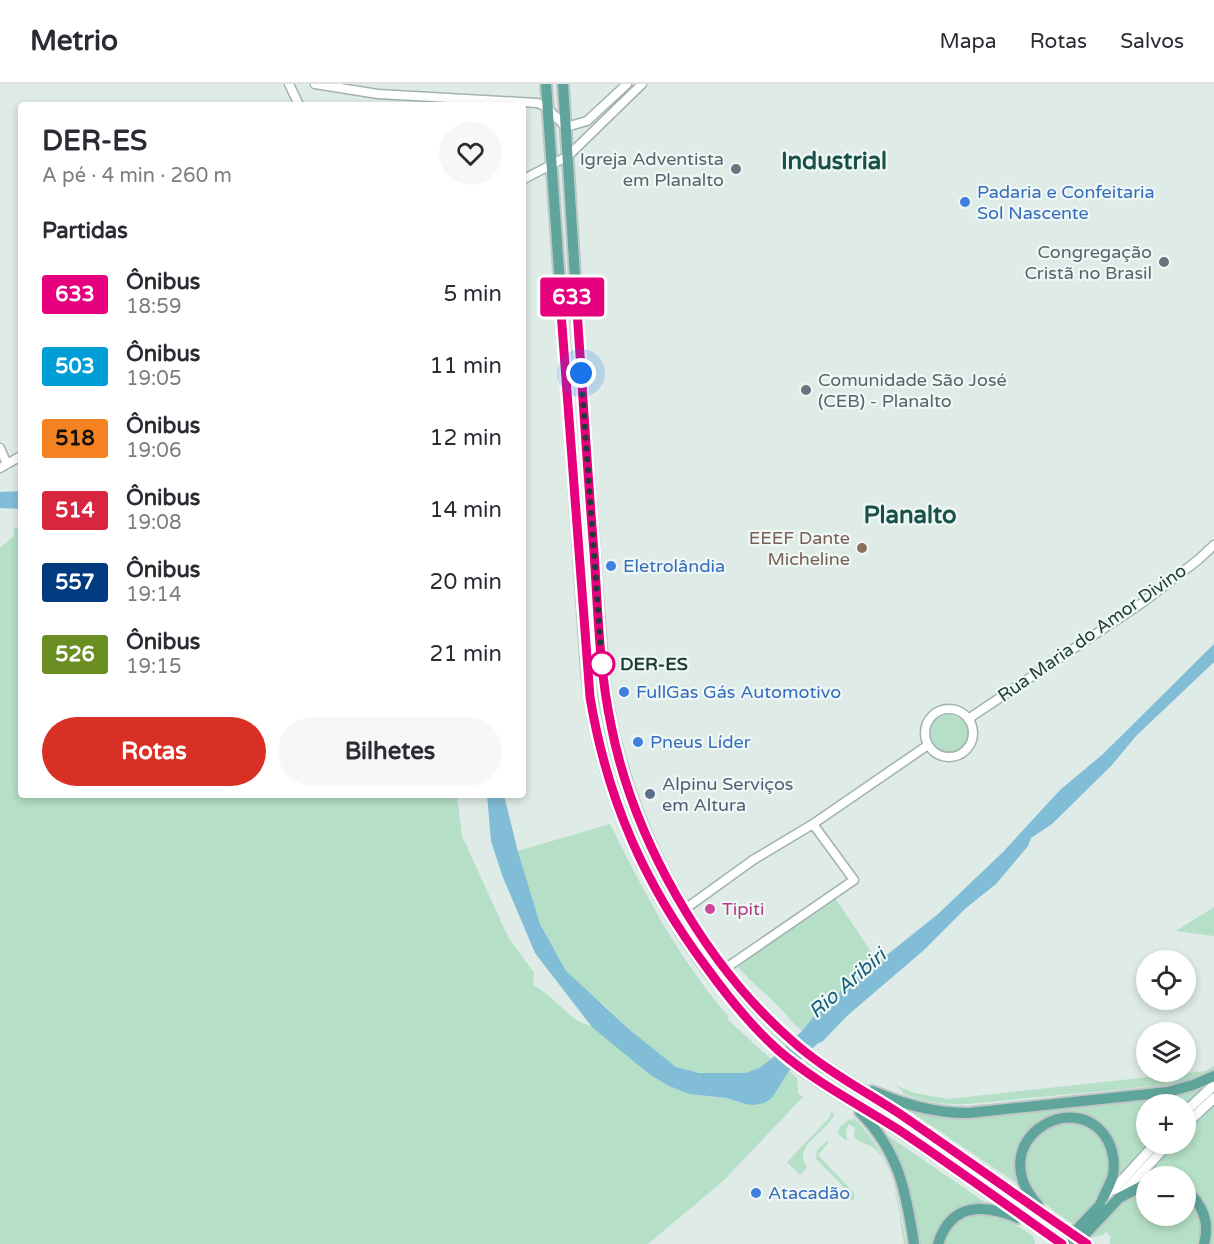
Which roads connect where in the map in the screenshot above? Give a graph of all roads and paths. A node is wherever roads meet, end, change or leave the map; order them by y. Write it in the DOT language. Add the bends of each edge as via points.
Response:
graph roads {
  1 [pos="289,84"];
  2 [pos="315,84"];
  3 [pos="546,84"];
  4 [pos="563,84"];
  5 [pos="627,84"];
  6 [pos="642,84"];
  7 [pos="298,102"];
  8 [pos="548,109"];
  9 [pos="566,127"];
  10 [pos="550,128"];
  11 [pos="568,156"];
  12 [pos="551,164"];
  13 [pos="526,178"];
  14 [pos="0,448"];
  15 [pos="18,458"];
  16 [pos="4,466"];
  17 [pos="1214,545"];
  18 [pos="968,719"];
  19 [pos="928,745"];
  20 [pos="813,824"];
  21 [pos="685,909"];
  22 [pos="672,919"];
  23 [pos="726,968"];
  24 [pos="1214,1076"];
  25 [pos="844,1079"];
  26 [pos="1214,1085"];
  27 [pos="842,1096"];
  28 [pos="1214,1098"];
  29 [pos="1196,1102"];
  30 [pos="1196,1115"];
  31 [pos="1146,1154"];
  32 [pos="1159,1154"];
  33 [pos="1136,1189"];
  34 [pos="1119,1198"];
  35 [pos="1196,1200"];
  36 [pos="1100,1204"];
  37 [pos="1051,1219"];
  38 [pos="1036,1226"];
  39 [pos="939,1240"];
  40 [pos="914,1244"];
  41 [pos="1063,1244"];
  42 [pos="1076,1244"];
  43 [pos="1087,1244"];
  44 [pos="1204,1244"];
  1 -- 7 [label="street"];
  2 -- 8 [label="street" via="375,94 537,102"];
  3 -- 8 [label="main road"];
  4 -- 9 [label="main road"];
  5 -- 9 [label="street" via="587,121"];
  6 -- 11 [label="street"];
  8 -- 9 [label="street"];
  8 -- 10 [label="main road"];
  9 -- 10 [label="main road"];
  9 -- 11 [label="main road"];
  10 -- 12 [label="main road"];
  11 -- 12 [label="street"];
  11 -- 21 [label="main road" via="606,695 633,805"];
  12 -- 13 [label="street"];
  12 -- 22 [label="main road" via="590,697 601,754 620,814"];
  14 -- 16 [label="street"];
  15 -- 16 [label="street"];
  17 -- 18 [label="street, Rua Maria do Amor Divino" via="1142,603"];
  18 -- 19 [label="street" via="952,710 934,714 925,728"];
  18 -- 19 [label="street" via="972,737 963,753 942,756"];
  19 -- 20 [label="street"];
  20 -- 21 [label="street" via="753,860"];
  20 -- 23 [label="street" via="854,880"];
  21 -- 22 [label="main road"];
  21 -- 23 [label="main road"];
  22 -- 27 [label="main road" via="752,1024 803,1070"];
  23 -- 25 [label="main road" via="788,1038"];
  24 -- 25 [label="main road" via="1168,1092 968,1113 911,1106"];
  25 -- 37 [label="main road"];
  26 -- 29 [label="main road"];
  27 -- 38 [label="main road" via="900,1131"];
  27 -- 40 [label="main road" via="860,1111 894,1158 906,1191"];
  28 -- 30 [label="main road"];
  31 -- 36 [label="main road"];
  32 -- 34 [label="main road"];
  33 -- 34 [label="main road"];
  34 -- 42 [label="main road, bridge"];
  35 -- 44 [label="main road" via="1206,1221"];
  36 -- 37 [label="main road" via="1110,1185 1112,1150 1091,1125 1076,1119 1059,1119 1032,1134 1024,1145 1020,1167 1028,1192"];
  36 -- 41 [label="main road, bridge"];
  37 -- 43 [label="main road"];
  38 -- 39 [label="main road" via="981,1208 958,1215"];
  38 -- 41 [label="main road"];
}
